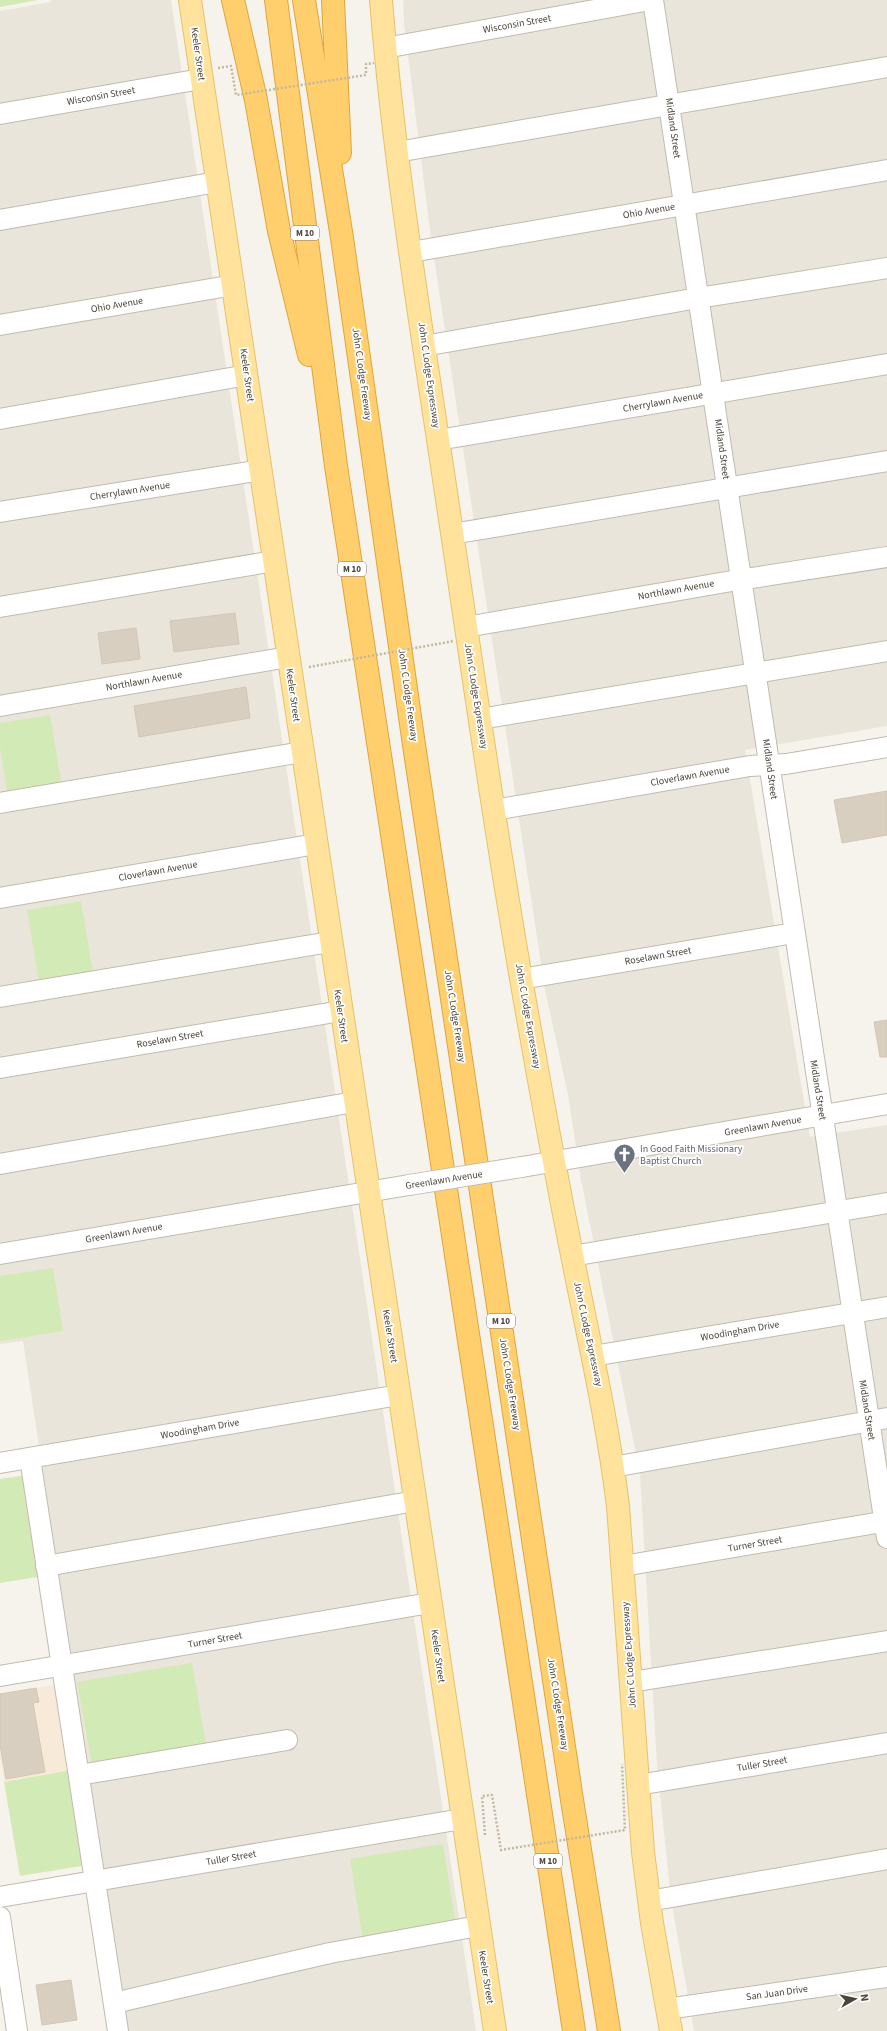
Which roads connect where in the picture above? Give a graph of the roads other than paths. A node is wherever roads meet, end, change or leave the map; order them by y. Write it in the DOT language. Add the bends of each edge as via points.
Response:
graph roads {
  1 [pos="190,0"];
  2 [pos="233,0"];
  3 [pos="276,0"];
  4 [pos="304,0"];
  5 [pos="333,0"];
  6 [pos="381,0"];
  7 [pos="651,0"];
  8 [pos="379,56"];
  9 [pos="887,67"];
  10 [pos="210,73"];
  11 [pos="669,105"];
  12 [pos="0,114"];
  13 [pos="397,152"];
  14 [pos="887,170"];
  15 [pos="217,182"];
  16 [pos="684,205"];
  17 [pos="0,220"];
  18 [pos="342,238"];
  19 [pos="411,252"];
  20 [pos="887,268"];
  21 [pos="234,285"];
  22 [pos="698,298"];
  23 [pos="0,326"];
  24 [pos="424,346"];
  25 [pos="887,364"];
  26 [pos="247,375"];
  27 [pos="714,393"];
  28 [pos="0,419"];
  29 [pos="438,440"];
  30 [pos="887,461"];
  31 [pos="336,466"];
  32 [pos="261,470"];
  33 [pos="727,487"];
  34 [pos="0,512"];
  35 [pos="452,534"];
  36 [pos="887,557"];
  37 [pos="274,561"];
  38 [pos="741,579"];
  39 [pos="0,607"];
  40 [pos="460,634"];
  41 [pos="887,652"];
  42 [pos="288,657"];
  43 [pos="756,673"];
  44 [pos="0,706"];
  45 [pos="480,719"];
  46 [pos="887,747"];
  47 [pos="302,752"];
  48 [pos="769,765"];
  49 [pos="0,804"];
  50 [pos="494,810"];
  51 [pos="316,844"];
  52 [pos="0,898"];
  53 [pos="794,933"];
  54 [pos="330,942"];
  55 [pos="521,979"];
  56 [pos="0,997"];
  57 [pos="341,1011"];
  58 [pos="0,1068"];
  59 [pos="354,1102"];
  60 [pos="887,1104"];
  61 [pos="822,1116"];
  62 [pos="555,1161"];
  63 [pos="0,1164"];
  64 [pos="368,1192"];
  65 [pos="887,1203"];
  66 [pos="837,1212"];
  67 [pos="0,1254"];
  68 [pos="572,1256"];
  69 [pos="887,1307"];
  70 [pos="852,1312"];
  71 [pos="593,1356"];
  72 [pos="399,1395"];
  73 [pos="878,1420"];
  74 [pos="30,1458"];
  75 [pos="0,1463"];
  76 [pos="613,1467"];
  77 [pos="415,1501"];
  78 [pos="886,1527"];
  79 [pos="46,1566"];
  80 [pos="622,1566"];
  81 [pos="430,1603"];
  82 [pos="887,1640"];
  83 [pos="62,1665"];
  84 [pos="0,1676"];
  85 [pos="631,1682"];
  86 [pos="287,1740"];
  87 [pos="887,1743"];
  88 [pos="79,1775"];
  89 [pos="638,1785"];
  90 [pos="462,1819"];
  91 [pos="887,1859"];
  92 [pos="95,1881"];
  93 [pos="0,1897"];
  94 [pos="649,1901"];
  95 [pos="0,1917"];
  96 [pos="478,1926"];
  97 [pos="887,1977"];
  98 [pos="568,1990"];
  99 [pos="6,1992"];
  100 [pos="114,2003"];
  101 [pos="667,2009"];
  102 [pos="17,2031"];
  103 [pos="118,2031"];
  104 [pos="495,2031"];
  105 [pos="568,2031"];
  106 [pos="574,2031"];
  107 [pos="609,2031"];
  108 [pos="671,2031"];
  1 -- 10 [label="main road, Keeler Street"];
  2 -- 31 [label="highway" via="256,100 279,231"];
  3 -- 31 [label="highway, M 10"];
  4 -- 18 [label="highway, John C Lodge Freeway / M 10"];
  5 -- 18 [label="highway" via="339,99"];
  6 -- 8 [label="main road, John C Lodge Expressway"];
  7 -- 8 [label="street, Wisconsin Street"];
  7 -- 11 [label="street, Midland Street"];
  8 -- 13 [label="main road, John C Lodge Expressway"];
  9 -- 11 [label="street"];
  10 -- 12 [label="street, Wisconsin Street"];
  10 -- 15 [label="main road, Keeler Street"];
  11 -- 13 [label="street"];
  11 -- 16 [label="street, Midland Street"];
  13 -- 19 [label="main road, John C Lodge Expressway"];
  14 -- 16 [label="street, Ohio Avenue"];
  15 -- 17 [label="street"];
  15 -- 21 [label="main road, Keeler Street"];
  16 -- 19 [label="street, Ohio Avenue"];
  16 -- 22 [label="street, Midland Street"];
  18 -- 107 [label="highway, John C Lodge Freeway / M 10" via="415,753"];
  19 -- 24 [label="main road, John C Lodge Expressway"];
  20 -- 22 [label="street"];
  21 -- 23 [label="street, Ohio Avenue"];
  21 -- 26 [label="main road, Keeler Street"];
  22 -- 24 [label="street"];
  22 -- 27 [label="street, Midland Street"];
  24 -- 29 [label="main road, John C Lodge Expressway"];
  25 -- 27 [label="street, Cherrylawn Avenue"];
  26 -- 28 [label="street"];
  26 -- 32 [label="main road, Keeler Street"];
  27 -- 29 [label="street, Cherrylawn Avenue"];
  27 -- 33 [label="street, Midland Street"];
  29 -- 35 [label="main road, John C Lodge Expressway"];
  30 -- 33 [label="street"];
  31 -- 98 [label="highway, M 10"];
  32 -- 34 [label="street, Cherrylawn Avenue"];
  32 -- 37 [label="main road, Keeler Street"];
  33 -- 35 [label="street"];
  33 -- 38 [label="street, Midland Street"];
  35 -- 40 [label="main road, John C Lodge Expressway"];
  36 -- 38 [label="street, Northlawn Avenue"];
  37 -- 39 [label="street"];
  37 -- 42 [label="main road, Keeler Street"];
  38 -- 40 [label="street, Northlawn Avenue"];
  38 -- 43 [label="street, Midland Street"];
  40 -- 45 [label="main road, John C Lodge Expressway"];
  41 -- 43 [label="street"];
  42 -- 44 [label="street, Northlawn Avenue"];
  42 -- 47 [label="main road, Keeler Street"];
  43 -- 45 [label="street"];
  43 -- 48 [label="street, Midland Street"];
  45 -- 50 [label="main road, John C Lodge Expressway"];
  46 -- 48 [label="street, Cloverlawn Avenue"];
  47 -- 49 [label="street"];
  47 -- 51 [label="main road, Keeler Street"];
  48 -- 50 [label="street, Cloverlawn Avenue" via="750,766"];
  48 -- 53 [label="street, Midland Street"];
  50 -- 55 [label="main road, John C Lodge Expressway"];
  51 -- 52 [label="street, Cloverlawn Avenue"];
  51 -- 54 [label="main road, Keeler Street"];
  53 -- 55 [label="street, Roselawn Street"];
  53 -- 61 [label="street, Midland Street"];
  54 -- 56 [label="street"];
  54 -- 57 [label="main road, Keeler Street"];
  55 -- 62 [label="main road, John C Lodge Expressway"];
  57 -- 58 [label="street, Roselawn Street"];
  57 -- 59 [label="main road, Keeler Street"];
  59 -- 63 [label="street"];
  59 -- 64 [label="main road, Keeler Street"];
  60 -- 61 [label="street, Greenlawn Avenue"];
  61 -- 62 [label="street, Greenlawn Avenue"];
  61 -- 66 [label="street, Midland Street"];
  62 -- 64 [label="street, Greenlawn Avenue, bridge"];
  62 -- 68 [label="main road, John C Lodge Expressway"];
  64 -- 67 [label="street, Greenlawn Avenue"];
  64 -- 72 [label="main road, Keeler Street"];
  65 -- 66 [label="street"];
  66 -- 68 [label="street"];
  66 -- 70 [label="street, Midland Street"];
  68 -- 71 [label="main road, John C Lodge Expressway"];
  69 -- 70 [label="street, Woodingham Drive"];
  70 -- 71 [label="street, Woodingham Drive"];
  70 -- 73 [label="street, Midland Street"];
  71 -- 76 [label="main road, John C Lodge Expressway"];
  72 -- 74 [label="street, Woodingham Drive"];
  72 -- 77 [label="main road, Keeler Street"];
  73 -- 76 [label="street"];
  73 -- 78 [label="street, Midland Street"];
  74 -- 75 [label="street, Woodingham Drive"];
  74 -- 79 [label="street"];
  76 -- 80 [label="main road, John C Lodge Expressway"];
  77 -- 79 [label="street"];
  77 -- 81 [label="main road, Keeler Street"];
  78 -- 80 [label="street, Turner Street"];
  79 -- 83 [label="street"];
  80 -- 85 [label="main road, John C Lodge Expressway"];
  81 -- 83 [label="street, Turner Street"];
  81 -- 90 [label="main road, Keeler Street"];
  82 -- 85 [label="street"];
  83 -- 84 [label="street, Turner Street"];
  83 -- 88 [label="street"];
  85 -- 89 [label="main road, John C Lodge Expressway"];
  86 -- 88 [label="street"];
  87 -- 89 [label="street, Tuller Street"];
  88 -- 92 [label="street"];
  89 -- 94 [label="main road, John C Lodge Expressway"];
  90 -- 92 [label="street, Tuller Street"];
  90 -- 96 [label="main road, Keeler Street"];
  91 -- 94 [label="street"];
  92 -- 93 [label="street, Tuller Street"];
  92 -- 100 [label="street"];
  94 -- 101 [label="main road, John C Lodge Expressway"];
  95 -- 99 [label="street"];
  96 -- 100 [label="street" via="330,1953"];
  96 -- 104 [label="main road, Keeler Street"];
  97 -- 101 [label="street, San Juan Drive"];
  98 -- 105 [label="highway"];
  98 -- 106 [label="highway, M 10"];
  99 -- 102 [label="street"];
  100 -- 103 [label="street"];
  101 -- 108 [label="main road, John C Lodge Expressway"];
}
